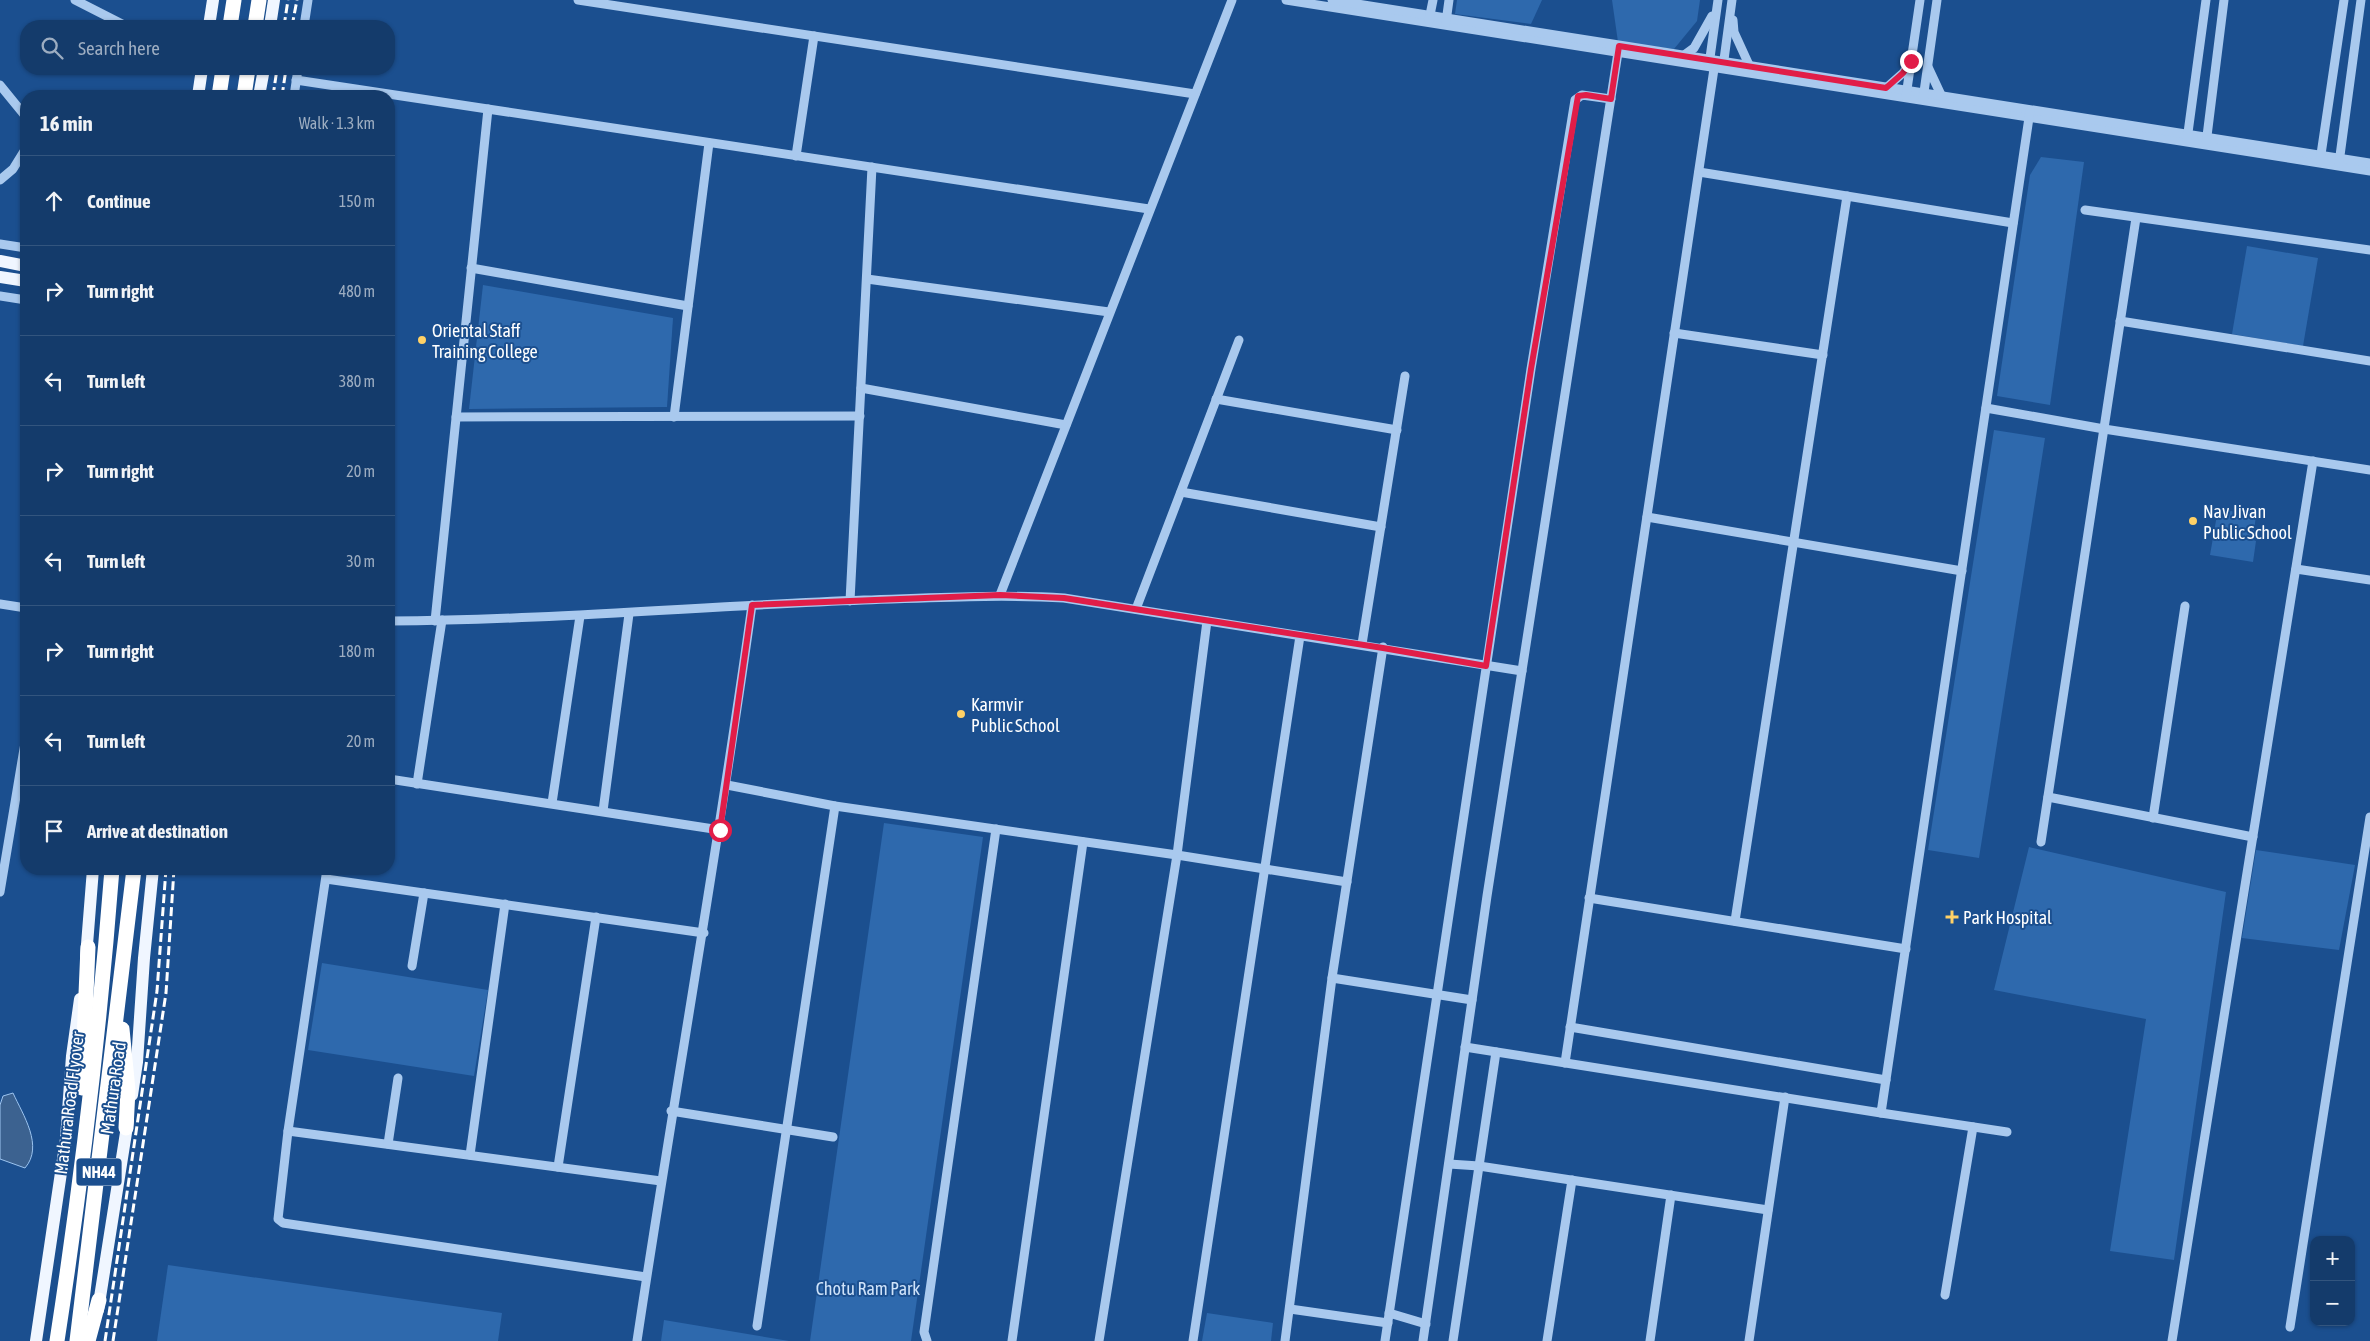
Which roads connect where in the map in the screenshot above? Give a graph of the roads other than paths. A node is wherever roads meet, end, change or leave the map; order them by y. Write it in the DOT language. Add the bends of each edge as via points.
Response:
graph roads {
  1 [pos="76,0"];
  2 [pos="213,0"];
  3 [pos="234,0"];
  4 [pos="259,0"];
  5 [pos="274,0"];
  6 [pos="308,0"];
  7 [pos="578,0"];
  8 [pos="1232,0"];
  9 [pos="1286,0"];
  10 [pos="1332,0"];
  11 [pos="1433,0"];
  12 [pos="1450,0"];
  13 [pos="1718,0"];
  14 [pos="1920,0"];
  15 [pos="1937,0"];
  16 [pos="2206,0"];
  17 [pos="2224,0"];
  18 [pos="2344,0"];
  19 [pos="2361,0"];
  20 [pos="1732,3"];
  21 [pos="1430,19"];
  22 [pos="114,20"];
  23 [pos="210,20"];
  24 [pos="231,20"];
  25 [pos="255,20"];
  26 [pos="271,20"];
  27 [pos="305,20"];
  28 [pos="1446,22"];
  29 [pos="814,36"];
  30 [pos="1618,50"];
  31 [pos="1683,56"];
  32 [pos="1911,61"];
  33 [pos="1716,65"];
  34 [pos="1750,66"];
  35 [pos="1928,66"];
  36 [pos="201,75"];
  37 [pos="222,75"];
  38 [pos="247,75"];
  39 [pos="263,75"];
  40 [pos="297,75"];
  41 [pos="296,80"];
  42 [pos="0,85"];
  43 [pos="1886,88"];
  44 [pos="199,90"];
  45 [pos="220,90"];
  46 [pos="245,90"];
  47 [pos="260,90"];
  48 [pos="295,90"];
  49 [pos="362,90"];
  50 [pos="1195,94"];
  51 [pos="395,95"];
  52 [pos="1906,95"];
  53 [pos="1942,97"];
  54 [pos="1923,98"];
  55 [pos="1611,99"];
  56 [pos="488,109"];
  57 [pos="20,110"];
  58 [pos="2029,115"];
  59 [pos="2187,139"];
  60 [pos="709,142"];
  61 [pos="2206,142"];
  62 [pos="796,156"];
  63 [pos="20,157"];
  64 [pos="2320,160"];
  65 [pos="2339,162"];
  66 [pos="2370,164"];
  67 [pos="872,167"];
  68 [pos="2370,171"];
  69 [pos="1698,172"];
  70 [pos="0,180"];
  71 [pos="1847,196"];
  72 [pos="1149,209"];
  73 [pos="2084,210"];
  74 [pos="2136,218"];
  75 [pos="2013,223"];
  76 [pos="0,244"];
  77 [pos="20,247"];
  78 [pos="2370,250"];
  79 [pos="0,261"];
  80 [pos="20,265"];
  81 [pos="471,268"];
  82 [pos="0,277"];
  83 [pos="867,279"];
  84 [pos="20,280"];
  85 [pos="0,296"];
  86 [pos="20,299"];
  87 [pos="688,306"];
  88 [pos="1109,312"];
  89 [pos="2120,321"];
  90 [pos="1674,333"];
  91 [pos="1239,340"];
  92 [pos="1823,354"];
  93 [pos="2370,361"];
  94 [pos="1405,376"];
  95 [pos="861,388"];
  96 [pos="1216,399"];
  97 [pos="1986,408"];
  98 [pos="456,416"];
  99 [pos="674,416"];
  100 [pos="860,416"];
  101 [pos="1066,425"];
  102 [pos="2104,429"];
  103 [pos="1397,430"];
  104 [pos="2313,461"];
  105 [pos="2370,470"];
  106 [pos="1180,492"];
  107 [pos="1647,517"];
  108 [pos="1381,527"];
  109 [pos="1794,542"];
  110 [pos="2296,569"];
  111 [pos="1962,571"];
  112 [pos="2370,580"];
  113 [pos="1000,595"];
  114 [pos="850,601"];
  115 [pos="0,604"];
  116 [pos="752,605"];
  117 [pos="2185,606"];
  118 [pos="20,607"];
  119 [pos="1136,609"];
  120 [pos="629,614"];
  121 [pos="580,616"];
  122 [pos="438,620"];
  123 [pos="395,621"];
  124 [pos="1208,621"];
  125 [pos="1300,636"];
  126 [pos="1362,644"];
  127 [pos="1383,648"];
  128 [pos="1486,666"];
  129 [pos="1522,671"];
  130 [pos="20,772"];
  131 [pos="395,781"];
  132 [pos="416,784"];
  133 [pos="727,785"];
  134 [pos="2048,797"];
  135 [pos="552,803"];
  136 [pos="835,806"];
  137 [pos="603,811"];
  138 [pos="2370,817"];
  139 [pos="2153,818"];
  140 [pos="996,829"];
  141 [pos="720,830"];
  142 [pos="2253,837"];
  143 [pos="1083,842"];
  144 [pos="2041,842"];
  145 [pos="1178,855"];
  146 [pos="1264,869"];
  147 [pos="93,875"];
  148 [pos="112,875"];
  149 [pos="133,875"];
  150 [pos="152,875"];
  151 [pos="326,875"];
  152 [pos="326,879"];
  153 [pos="1347,882"];
  154 [pos="0,892"];
  155 [pos="424,893"];
  156 [pos="1590,898"];
  157 [pos="506,904"];
  158 [pos="596,917"];
  159 [pos="1735,921"];
  160 [pos="704,933"];
  161 [pos="88,947"];
  162 [pos="1906,949"];
  163 [pos="412,966"];
  164 [pos="1332,978"];
  165 [pos="1437,995"];
  166 [pos="1472,1000"];
  167 [pos="119,1002"];
  168 [pos="1570,1027"];
  169 [pos="1465,1047"];
  170 [pos="1496,1052"];
  171 [pos="1565,1063"];
  172 [pos="398,1078"];
  173 [pos="1886,1080"];
  174 [pos="1785,1097"];
  175 [pos="671,1111"];
  176 [pos="1881,1113"];
  177 [pos="85,1127"];
  178 [pos="1973,1127"];
  179 [pos="126,1128"];
  180 [pos="786,1130"];
  181 [pos="288,1131"];
  182 [pos="2007,1132"];
  183 [pos="833,1137"];
  184 [pos="388,1144"];
  185 [pos="470,1155"];
  186 [pos="1449,1164"];
  187 [pos="1478,1166"];
  188 [pos="558,1167"];
  189 [pos="1572,1180"];
  190 [pos="661,1181"];
  191 [pos="1671,1195"];
  192 [pos="1768,1210"];
  193 [pos="646,1277"];
  194 [pos="1945,1295"];
  195 [pos="99,1300"];
  196 [pos="1290,1309"];
  197 [pos="1388,1318"];
  198 [pos="1426,1324"];
  199 [pos="757,1326"];
  200 [pos="2290,1327"];
  201 [pos="36,1341"];
  202 [pos="57,1341"];
  203 [pos="77,1341"];
  204 [pos="88,1341"];
  205 [pos="96,1341"];
  206 [pos="637,1341"];
  207 [pos="927,1341"];
  208 [pos="1012,1341"];
  209 [pos="1099,1341"];
  210 [pos="1194,1341"];
  211 [pos="1285,1341"];
  212 [pos="1385,1341"];
  213 [pos="1423,1341"];
  214 [pos="1453,1341"];
  215 [pos="1547,1341"];
  216 [pos="1650,1341"];
  217 [pos="1749,1341"];
  218 [pos="2172,1341"];
  1 -- 22 [label="street"];
  2 -- 23 [label="main road"];
  3 -- 24 [label="highway"];
  4 -- 25 [label="highway"];
  5 -- 26 [label="main road"];
  6 -- 27 [label="street"];
  7 -- 29 [label="street"];
  8 -- 50 [label="street"];
  9 -- 21 [label="street"];
  10 -- 21 [label="street"];
  11 -- 21 [label="street"];
  12 -- 28 [label="street"];
  13 -- 31 [label="street" via="1708,26 1694,48"];
  13 -- 33 [label="street"];
  14 -- 32 [label="street"];
  15 -- 35 [label="street"];
  16 -- 59 [label="street"];
  17 -- 61 [label="street"];
  18 -- 64 [label="street"];
  19 -- 65 [label="street"];
  20 -- 33 [label="street"];
  20 -- 34 [label="street" via="1734,32"];
  21 -- 28 [label="street"];
  28 -- 30 [label="street"];
  29 -- 50 [label="street"];
  29 -- 62 [label="street"];
  30 -- 31 [label="street"];
  30 -- 33 [label="street"];
  30 -- 55 [label="street"];
  31 -- 33 [label="street"];
  32 -- 43 [label="street"];
  32 -- 52 [label="street"];
  33 -- 34 [label="street"];
  33 -- 52 [label="street"];
  33 -- 69 [label="street"];
  34 -- 43 [label="street"];
  35 -- 53 [label="street"];
  35 -- 54 [label="street"];
  36 -- 44 [label="main road"];
  37 -- 45 [label="highway"];
  38 -- 46 [label="highway"];
  39 -- 47 [label="main road"];
  40 -- 41 [label="street"];
  41 -- 48 [label="street"];
  41 -- 49 [label="street"];
  42 -- 57 [label="street"];
  43 -- 52 [label="street"];
  50 -- 72 [label="street"];
  51 -- 56 [label="street"];
  52 -- 54 [label="street"];
  53 -- 54 [label="street"];
  53 -- 58 [label="street"];
  54 -- 58 [label="street"];
  55 -- 128 [label="street" via="1582,95 1575,100"];
  55 -- 129 [label="street"];
  56 -- 60 [label="street"];
  56 -- 81 [label="street"];
  58 -- 59 [label="street"];
  58 -- 75 [label="street"];
  59 -- 61 [label="street"];
  60 -- 62 [label="street"];
  60 -- 87 [label="street"];
  61 -- 64 [label="street"];
  62 -- 67 [label="street"];
  63 -- 70 [label="street"];
  64 -- 65 [label="street"];
  65 -- 66 [label="street"];
  65 -- 68 [label="street"];
  67 -- 72 [label="street"];
  67 -- 83 [label="street"];
  69 -- 71 [label="street"];
  69 -- 90 [label="street"];
  71 -- 75 [label="street"];
  71 -- 92 [label="street"];
  72 -- 88 [label="street"];
  73 -- 74 [label="street"];
  74 -- 78 [label="street"];
  74 -- 89 [label="street"];
  75 -- 97 [label="street"];
  76 -- 77 [label="street"];
  79 -- 80 [label="main road"];
  81 -- 87 [label="street"];
  81 -- 98 [label="street"];
  82 -- 84 [label="main road"];
  83 -- 88 [label="street"];
  83 -- 95 [label="street"];
  85 -- 86 [label="street"];
  87 -- 99 [label="street"];
  88 -- 101 [label="street"];
  89 -- 93 [label="street"];
  89 -- 102 [label="street"];
  90 -- 92 [label="street"];
  90 -- 107 [label="street"];
  91 -- 96 [label="street"];
  92 -- 109 [label="street"];
  94 -- 103 [label="street"];
  95 -- 100 [label="street"];
  95 -- 101 [label="street"];
  96 -- 103 [label="street"];
  96 -- 106 [label="street"];
  97 -- 102 [label="street"];
  97 -- 111 [label="street"];
  98 -- 99 [label="street"];
  98 -- 122 [label="street"];
  99 -- 100 [label="street"];
  100 -- 114 [label="street"];
  101 -- 113 [label="street"];
  102 -- 104 [label="street"];
  102 -- 134 [label="street"];
  103 -- 108 [label="street"];
  104 -- 105 [label="street"];
  104 -- 110 [label="street"];
  106 -- 108 [label="street"];
  106 -- 119 [label="street"];
  107 -- 109 [label="street"];
  107 -- 156 [label="street"];
  108 -- 126 [label="street"];
  109 -- 111 [label="street"];
  109 -- 159 [label="street"];
  110 -- 112 [label="street"];
  110 -- 142 [label="street"];
  111 -- 162 [label="street"];
  113 -- 114 [label="street"];
  113 -- 119 [label="street" via="1064,598"];
  114 -- 116 [label="street"];
  115 -- 118 [label="street"];
  116 -- 120 [label="street"];
  116 -- 133 [label="street"];
  117 -- 139 [label="street"];
  119 -- 124 [label="street"];
  120 -- 121 [label="street"];
  120 -- 137 [label="street"];
  121 -- 122 [label="street"];
  121 -- 135 [label="street"];
  122 -- 123 [label="street"];
  122 -- 132 [label="street"];
  124 -- 125 [label="street"];
  124 -- 145 [label="street"];
  125 -- 126 [label="street"];
  125 -- 146 [label="street"];
  126 -- 127 [label="street"];
  127 -- 128 [label="street"];
  127 -- 153 [label="street"];
  128 -- 129 [label="street"];
  128 -- 165 [label="street"];
  129 -- 166 [label="street"];
  130 -- 154 [label="street"];
  131 -- 132 [label="street"];
  132 -- 135 [label="street"];
  133 -- 136 [label="street"];
  133 -- 141 [label="street"];
  134 -- 139 [label="street"];
  134 -- 144 [label="street"];
  135 -- 137 [label="street"];
  136 -- 140 [label="street"];
  136 -- 180 [label="street"];
  137 -- 141 [label="street"];
  138 -- 200 [label="street"];
  139 -- 142 [label="street"];
  140 -- 143 [label="street"];
  140 -- 207 [label="street" via="924,1336"];
  141 -- 160 [label="street"];
  142 -- 218 [label="street"];
  143 -- 145 [label="street"];
  143 -- 208 [label="street"];
  145 -- 146 [label="street"];
  145 -- 209 [label="street"];
  146 -- 153 [label="street"];
  146 -- 210 [label="street"];
  147 -- 161 [label="main road"];
  148 -- 177 [label="highway, Mathura Road Flyover / NH44"];
  149 -- 167 [label="highway, NH44"];
  150 -- 179 [label="main road, Mathura Road" via="137,1062"];
  151 -- 152 [label="street"];
  152 -- 155 [label="street"];
  152 -- 181 [label="street"];
  153 -- 164 [label="street"];
  155 -- 157 [label="street"];
  155 -- 163 [label="street"];
  156 -- 159 [label="street"];
  156 -- 168 [label="street"];
  157 -- 158 [label="street"];
  157 -- 185 [label="street"];
  158 -- 160 [label="street"];
  158 -- 188 [label="street"];
  159 -- 162 [label="street"];
  160 -- 175 [label="street"];
  161 -- 177 [label="highway" via="81,1080"];
  161 -- 201 [label="main road" via="72,1056 66,1138"];
  162 -- 173 [label="street"];
  164 -- 165 [label="street"];
  164 -- 196 [label="street"];
  165 -- 166 [label="street"];
  165 -- 197 [label="street"];
  166 -- 169 [label="street"];
  167 -- 179 [label="highway" via="128,1090"];
  167 -- 203 [label="highway, Mathura Road / NH44"];
  168 -- 171 [label="street"];
  168 -- 173 [label="street"];
  169 -- 170 [label="street"];
  169 -- 186 [label="street"];
  170 -- 171 [label="street"];
  170 -- 187 [label="street"];
  171 -- 174 [label="street"];
  172 -- 184 [label="street"];
  173 -- 176 [label="street"];
  174 -- 176 [label="street"];
  174 -- 192 [label="street"];
  175 -- 180 [label="street"];
  175 -- 190 [label="street"];
  176 -- 178 [label="street"];
  177 -- 202 [label="highway, Mathura Road Flyover / NH44"];
  178 -- 182 [label="street"];
  178 -- 194 [label="street"];
  179 -- 195 [label="main road, Mathura Road"];
  180 -- 183 [label="street"];
  180 -- 199 [label="street"];
  181 -- 184 [label="street"];
  181 -- 193 [label="street" via="277,1214 283,1223"];
  184 -- 185 [label="street"];
  185 -- 188 [label="street"];
  186 -- 187 [label="street"];
  186 -- 198 [label="street"];
  187 -- 189 [label="street"];
  187 -- 214 [label="street"];
  188 -- 190 [label="street"];
  189 -- 191 [label="street"];
  189 -- 215 [label="street"];
  190 -- 193 [label="street"];
  191 -- 192 [label="street"];
  191 -- 216 [label="street"];
  192 -- 217 [label="street"];
  193 -- 206 [label="street"];
  195 -- 204 [label="highway"];
  195 -- 205 [label="main road, Mathura Road"];
  196 -- 197 [label="street"];
  196 -- 211 [label="street"];
  197 -- 198 [label="street"];
  197 -- 212 [label="street"];
  198 -- 213 [label="street"];
}
